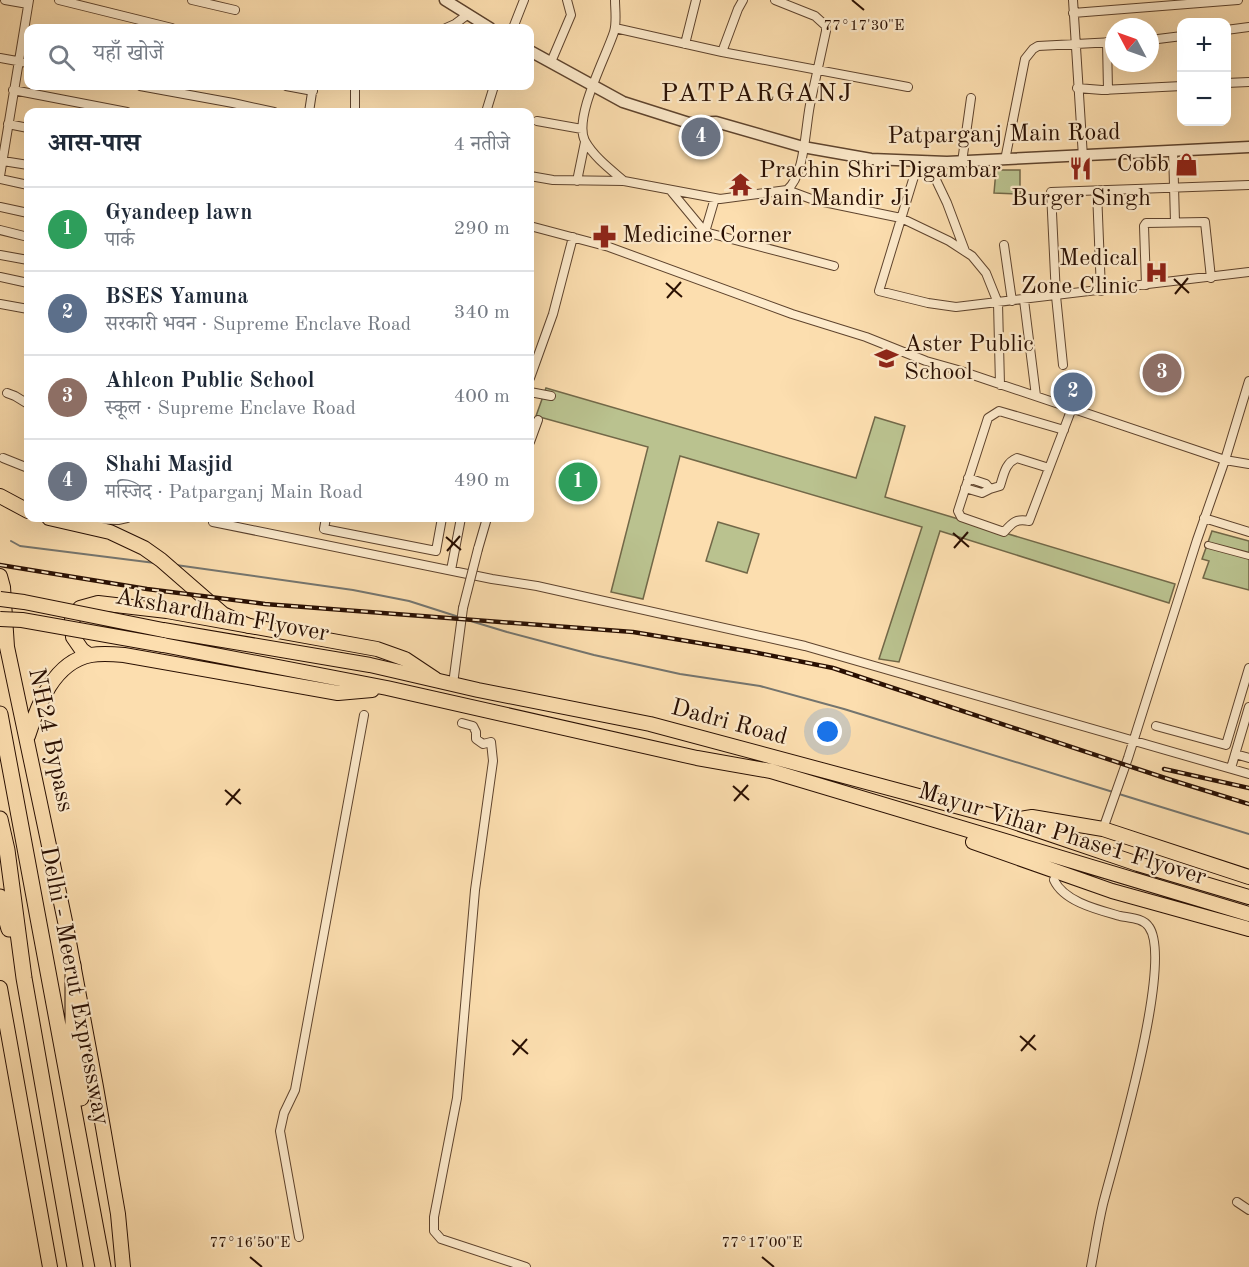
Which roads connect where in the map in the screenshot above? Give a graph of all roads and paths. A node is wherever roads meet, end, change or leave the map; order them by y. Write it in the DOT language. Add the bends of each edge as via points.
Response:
graph roads {
  1 [pos="5,0"];
  2 [pos="59,0"];
  3 [pos="192,0"];
  4 [pos="445,0"];
  5 [pos="524,0"];
  6 [pos="567,0"];
  7 [pos="615,0"];
  8 [pos="696,0"];
  9 [pos="743,0"];
  10 [pos="775,0"];
  11 [pos="1073,0"];
  12 [pos="1238,0"];
  13 [pos="28,2"];
  14 [pos="235,10"];
  15 [pos="1073,13"];
  16 [pos="467,15"];
  17 [pos="26,24"];
  18 [pos="156,24"];
  19 [pos="456,24"];
  20 [pos="483,24"];
  21 [pos="515,24"];
  22 [pos="1249,27"];
  23 [pos="615,28"];
  24 [pos="1231,29"];
  25 [pos="1177,37"];
  26 [pos="1159,39"];
  27 [pos="24,40"];
  28 [pos="1105,42"];
  29 [pos="685,44"];
  30 [pos="1077,44"];
  31 [pos="722,52"];
  32 [pos="534,53"];
  33 [pos="0,57"];
  34 [pos="19,61"];
  35 [pos="24,62"];
  36 [pos="551,62"];
  37 [pos="817,71"];
  38 [pos="1109,72"];
  39 [pos="1249,82"];
  40 [pos="1231,83"];
  41 [pos="593,85"];
  42 [pos="1177,86"];
  43 [pos="908,87"];
  44 [pos="1077,88"];
  45 [pos="14,90"];
  46 [pos="162,90"];
  47 [pos="313,90"];
  48 [pos="355,90"];
  49 [pos="493,90"];
  50 [pos="1108,90"];
  51 [pos="971,98"];
  52 [pos="106,108"];
  53 [pos="256,108"];
  54 [pos="310,108"];
  55 [pos="355,108"];
  56 [pos="487,108"];
  57 [pos="537,122"];
  58 [pos="8,124"];
  59 [pos="24,127"];
  60 [pos="582,129"];
  61 [pos="585,142"];
  62 [pos="803,147"];
  63 [pos="1249,147"];
  64 [pos="1173,150"];
  65 [pos="1083,157"];
  66 [pos="923,160"];
  67 [pos="1005,160"];
  68 [pos="3,161"];
  69 [pos="962,162"];
  70 [pos="24,164"];
  71 [pos="534,176"];
  72 [pos="0,178"];
  73 [pos="577,181"];
  74 [pos="624,181"];
  75 [pos="24,183"];
  76 [pos="1249,185"];
  77 [pos="1174,188"];
  78 [pos="671,190"];
  79 [pos="787,190"];
  80 [pos="1097,191"];
  81 [pos="715,198"];
  82 [pos="0,207"];
  83 [pos="24,212"];
  84 [pos="901,218"];
  85 [pos="1175,222"];
  86 [pos="534,227"];
  87 [pos="0,230"];
  88 [pos="705,232"];
  89 [pos="24,236"];
  90 [pos="573,237"];
  91 [pos="1005,245"];
  92 [pos="966,252"];
  93 [pos="0,255"];
  94 [pos="24,259"];
  95 [pos="834,266"];
  96 [pos="1249,272"];
  97 [pos="0,278"];
  98 [pos="1211,278"];
  99 [pos="24,282"];
  100 [pos="1146,285"];
  101 [pos="1101,291"];
  102 [pos="1056,296"];
  103 [pos="1024,300"];
  104 [pos="1012,301"];
  105 [pos="998,303"];
  106 [pos="0,304"];
  107 [pos="24,308"];
  108 [pos="1063,365"];
  109 [pos="534,367"];
  110 [pos="1249,381"];
  111 [pos="1000,384"];
  112 [pos="7,393"];
  113 [pos="534,393"];
  114 [pos="551,396"];
  115 [pos="1036,396"];
  116 [pos="24,402"];
  117 [pos="1072,408"];
  118 [pos="537,420"];
  119 [pos="534,429"];
  120 [pos="1064,430"];
  121 [pos="3,458"];
  122 [pos="1225,460"];
  123 [pos="1249,464"];
  124 [pos="24,466"];
  125 [pos="1049,468"];
  126 [pos="968,478"];
  127 [pos="965,488"];
  128 [pos="990,489"];
  129 [pos="0,496"];
  130 [pos="24,509"];
  131 [pos="1204,518"];
  132 [pos="67,522"];
  133 [pos="213,522"];
  134 [pos="325,522"];
  135 [pos="441,522"];
  136 [pos="460,522"];
  137 [pos="486,522"];
  138 [pos="1249,532"];
  139 [pos="1208,545"];
  140 [pos="436,551"];
  141 [pos="1249,556"];
  142 [pos="433,566"];
  143 [pos="451,570"];
  144 [pos="0,576"];
  145 [pos="0,599"];
  146 [pos="0,619"];
  147 [pos="249,626"];
  148 [pos="89,655"];
  149 [pos="1249,668"];
  150 [pos="436,681"];
  151 [pos="453,684"];
  152 [pos="387,688"];
  153 [pos="1249,709"];
  154 [pos="0,714"];
  155 [pos="364,715"];
  156 [pos="462,723"];
  157 [pos="1156,726"];
  158 [pos="27,738"];
  159 [pos="1132,740"];
  160 [pos="1235,754"];
  161 [pos="1249,758"];
  162 [pos="1230,768"];
  163 [pos="1249,774"];
  164 [pos="896,809"];
  165 [pos="0,819"];
  166 [pos="1008,820"];
  167 [pos="1102,829"];
  168 [pos="1249,877"];
  169 [pos="1054,880"];
  170 [pos="0,897"];
  171 [pos="1249,897"];
  172 [pos="1249,914"];
  173 [pos="1249,929"];
  174 [pos="73,965"];
  175 [pos="24,978"];
  176 [pos="0,988"];
  177 [pos="83,1158"];
  178 [pos="1237,1202"];
  179 [pos="1249,1210"];
  180 [pos="299,1237"];
  181 [pos="50,1267"];
  182 [pos="75,1267"];
  183 [pos="103,1267"];
  184 [pos="123,1267"];
  185 [pos="526,1267"];
  186 [pos="1091,1267"];
  1 -- 13 [label="street"];
  2 -- 18 [label="street"];
  3 -- 14 [label="street"];
  4 -- 16 [label="street"];
  5 -- 21 [label="street"];
  6 -- 36 [label="street" via="571,15"];
  7 -- 23 [label="street"];
  8 -- 29 [label="street"];
  9 -- 31 [label="street"];
  10 -- 37 [label="street" via="815,16 826,26"];
  11 -- 15 [label="street"];
  12 -- 15 [label="street"];
  13 -- 17 [label="street"];
  15 -- 30 [label="street"];
  16 -- 19 [label="street"];
  16 -- 20 [label="street"];
  22 -- 24 [label="street"];
  23 -- 29 [label="street"];
  23 -- 41 [label="street"];
  25 -- 26 [label="street"];
  27 -- 34 [label="street"];
  28 -- 30 [label="street"];
  29 -- 31 [label="street"];
  30 -- 44 [label="street"];
  30 -- 67 [label="street" via="1038,46 1025,59"];
  31 -- 37 [label="street"];
  32 -- 36 [label="street, Patparganj Main Road"];
  33 -- 34 [label="street"];
  34 -- 35 [label="street"];
  34 -- 45 [label="street"];
  36 -- 41 [label="street, Patparganj Main Road"];
  37 -- 43 [label="street"];
  37 -- 62 [label="street"];
  38 -- 50 [label="street"];
  39 -- 40 [label="street"];
  41 -- 60 [label="street"];
  41 -- 62 [label="street, Patparganj Main Road" via="623,102 689,123 716,122"];
  42 -- 50 [label="street"];
  44 -- 50 [label="street"];
  44 -- 65 [label="street"];
  45 -- 52 [label="street"];
  45 -- 58 [label="street"];
  46 -- 53 [label="street"];
  47 -- 54 [label="street"];
  48 -- 55 [label="street"];
  49 -- 56 [label="street"];
  51 -- 69 [label="street"];
  57 -- 60 [label="street"];
  58 -- 59 [label="street"];
  58 -- 68 [label="street"];
  60 -- 61 [label="street"];
  61 -- 73 [label="street"];
  61 -- 74 [label="street"];
  62 -- 66 [label="street, Patparganj Main Road" via="871,159"];
  62 -- 79 [label="street" via="792,186"];
  63 -- 64 [label="street, Patparganj Main Road"];
  64 -- 65 [label="street, Patparganj Main Road"];
  64 -- 77 [label="street"];
  65 -- 67 [label="street, Patparganj Main Road"];
  66 -- 69 [label="street, Patparganj Main Road"];
  66 -- 84 [label="street"];
  66 -- 92 [label="street" via="947,203"];
  67 -- 69 [label="street, Patparganj Main Road"];
  68 -- 70 [label="street"];
  68 -- 72 [label="street"];
  71 -- 73 [label="street"];
  72 -- 75 [label="street"];
  73 -- 74 [label="street"];
  74 -- 78 [label="street"];
  76 -- 77 [label="street"];
  77 -- 80 [label="street"];
  77 -- 85 [label="street"];
  78 -- 81 [label="street"];
  78 -- 88 [label="street"];
  79 -- 81 [label="street"];
  79 -- 84 [label="street" via="814,200"];
  80 -- 101 [label="street"];
  80 -- 102 [label="street" via="1051,192"];
  81 -- 88 [label="street"];
  82 -- 83 [label="street"];
  84 -- 92 [label="street"];
  84 -- 105 [label="street" via="879,291 956,307"];
  85 -- 98 [label="street" via="1206,224"];
  85 -- 100 [label="street" via="1144,224"];
  86 -- 90 [label="street"];
  87 -- 89 [label="street"];
  88 -- 95 [label="street"];
  90 -- 109 [label="street"];
  90 -- 111 [label="street"];
  91 -- 104 [label="street"];
  92 -- 105 [label="street" via="986,273"];
  93 -- 94 [label="street"];
  96 -- 98 [label="street"];
  97 -- 99 [label="street"];
  98 -- 100 [label="street"];
  100 -- 101 [label="street"];
  101 -- 102 [label="street"];
  102 -- 103 [label="street"];
  102 -- 108 [label="street"];
  103 -- 104 [label="street"];
  103 -- 115 [label="street"];
  104 -- 105 [label="street"];
  105 -- 111 [label="street"];
  106 -- 107 [label="street"];
  110 -- 122 [label="street"];
  111 -- 115 [label="street"];
  112 -- 116 [label="street"];
  113 -- 114 [label="street"];
  115 -- 117 [label="street"];
  117 -- 120 [label="street"];
  117 -- 122 [label="street"];
  118 -- 119 [label="street"];
  120 -- 125 [label="street"];
  120 -- 126 [label="street" via="999,411 993,413"];
  121 -- 124 [label="street"];
  122 -- 123 [label="street"];
  122 -- 131 [label="street"];
  125 -- 127 [label="street" via="1029,521 1015,521 1004,532 961,517 958,511"];
  125 -- 128 [label="street" via="1013,459 1000,486"];
  126 -- 127 [label="street"];
  126 -- 128 [label="street"];
  127 -- 128 [label="street" via="982,493"];
  129 -- 130 [label="main road"];
  131 -- 138 [label="street"];
  131 -- 159 [label="street"];
  132 -- 147 [label="main road" via="110,532 144,548 224,614"];
  133 -- 142 [label="street"];
  134 -- 140 [label="street" via="324,529"];
  135 -- 140 [label="street"];
  136 -- 143 [label="street"];
  137 -- 151 [label="street, bridge" via="464,608"];
  139 -- 141 [label="street"];
  140 -- 142 [label="street"];
  142 -- 143 [label="street"];
  143 -- 159 [label="street" via="805,646"];
  144 -- 158 [label="main road, NH24 Bypass" via="8,647"];
  145 -- 150 [label="main road, Akshardham Flyover, bridge" via="370,665"];
  146 -- 152 [label="main road, Akshardham Flyover, bridge"];
  147 -- 148 [label="main road" via="98,603 80,608 72,620 72,637"];
  147 -- 150 [label="main road" via="377,649 405,659"];
  148 -- 152 [label="main road" via="124,655 338,693"];
  148 -- 158 [label="main road" via="71,664 44,694"];
  149 -- 157 [label="street" via="1226,745"];
  150 -- 151 [label="main road, Dadri Road"];
  151 -- 166 [label="main road, Dadri Road" via="650,724"];
  152 -- 164 [label="main road, Dadri Road" via="771,771"];
  153 -- 160 [label="street"];
  154 -- 177 [label="highway, Delhi - Meerut Expressway"];
  155 -- 180 [label="street" via="295,1090 280,1131"];
  156 -- 185 [label="street" via="473,726 476,739 483,744 491,742 493,761 475,890 457,1098 434,1229 436,1235 450,1243"];
  158 -- 174 [label="main road, NH24 Bypass"];
  159 -- 162 [label="street"];
  159 -- 167 [label="street"];
  160 -- 161 [label="street"];
  160 -- 162 [label="street"];
  162 -- 163 [label="street"];
  164 -- 172 [label="main road, Mayur Vihar Phase1 Flyover"];
  164 -- 173 [label="main road" via="953,835 1112,891"];
  165 -- 175 [label="highway, Delhi - Meerut Expressway"];
  166 -- 167 [label="main road" via="1032,817"];
  166 -- 171 [label="main road, Mayur Vihar Phase1 Flyover"];
  167 -- 168 [label="main road"];
  169 -- 186 [label="street" via="1065,894 1082,902 1143,921 1150,928 1155,955 1140,1064 1102,1207"];
  170 -- 175 [label="highway"];
  174 -- 177 [label="highway" via="73,1028"];
  174 -- 184 [label="main road, NH24 Bypass" via="118,1214"];
  175 -- 182 [label="highway, Delhi - Meerut Expressway"];
  176 -- 181 [label="main road"];
  177 -- 183 [label="highway, Delhi - Meerut Expressway"];
  178 -- 179 [label="street"];
}
